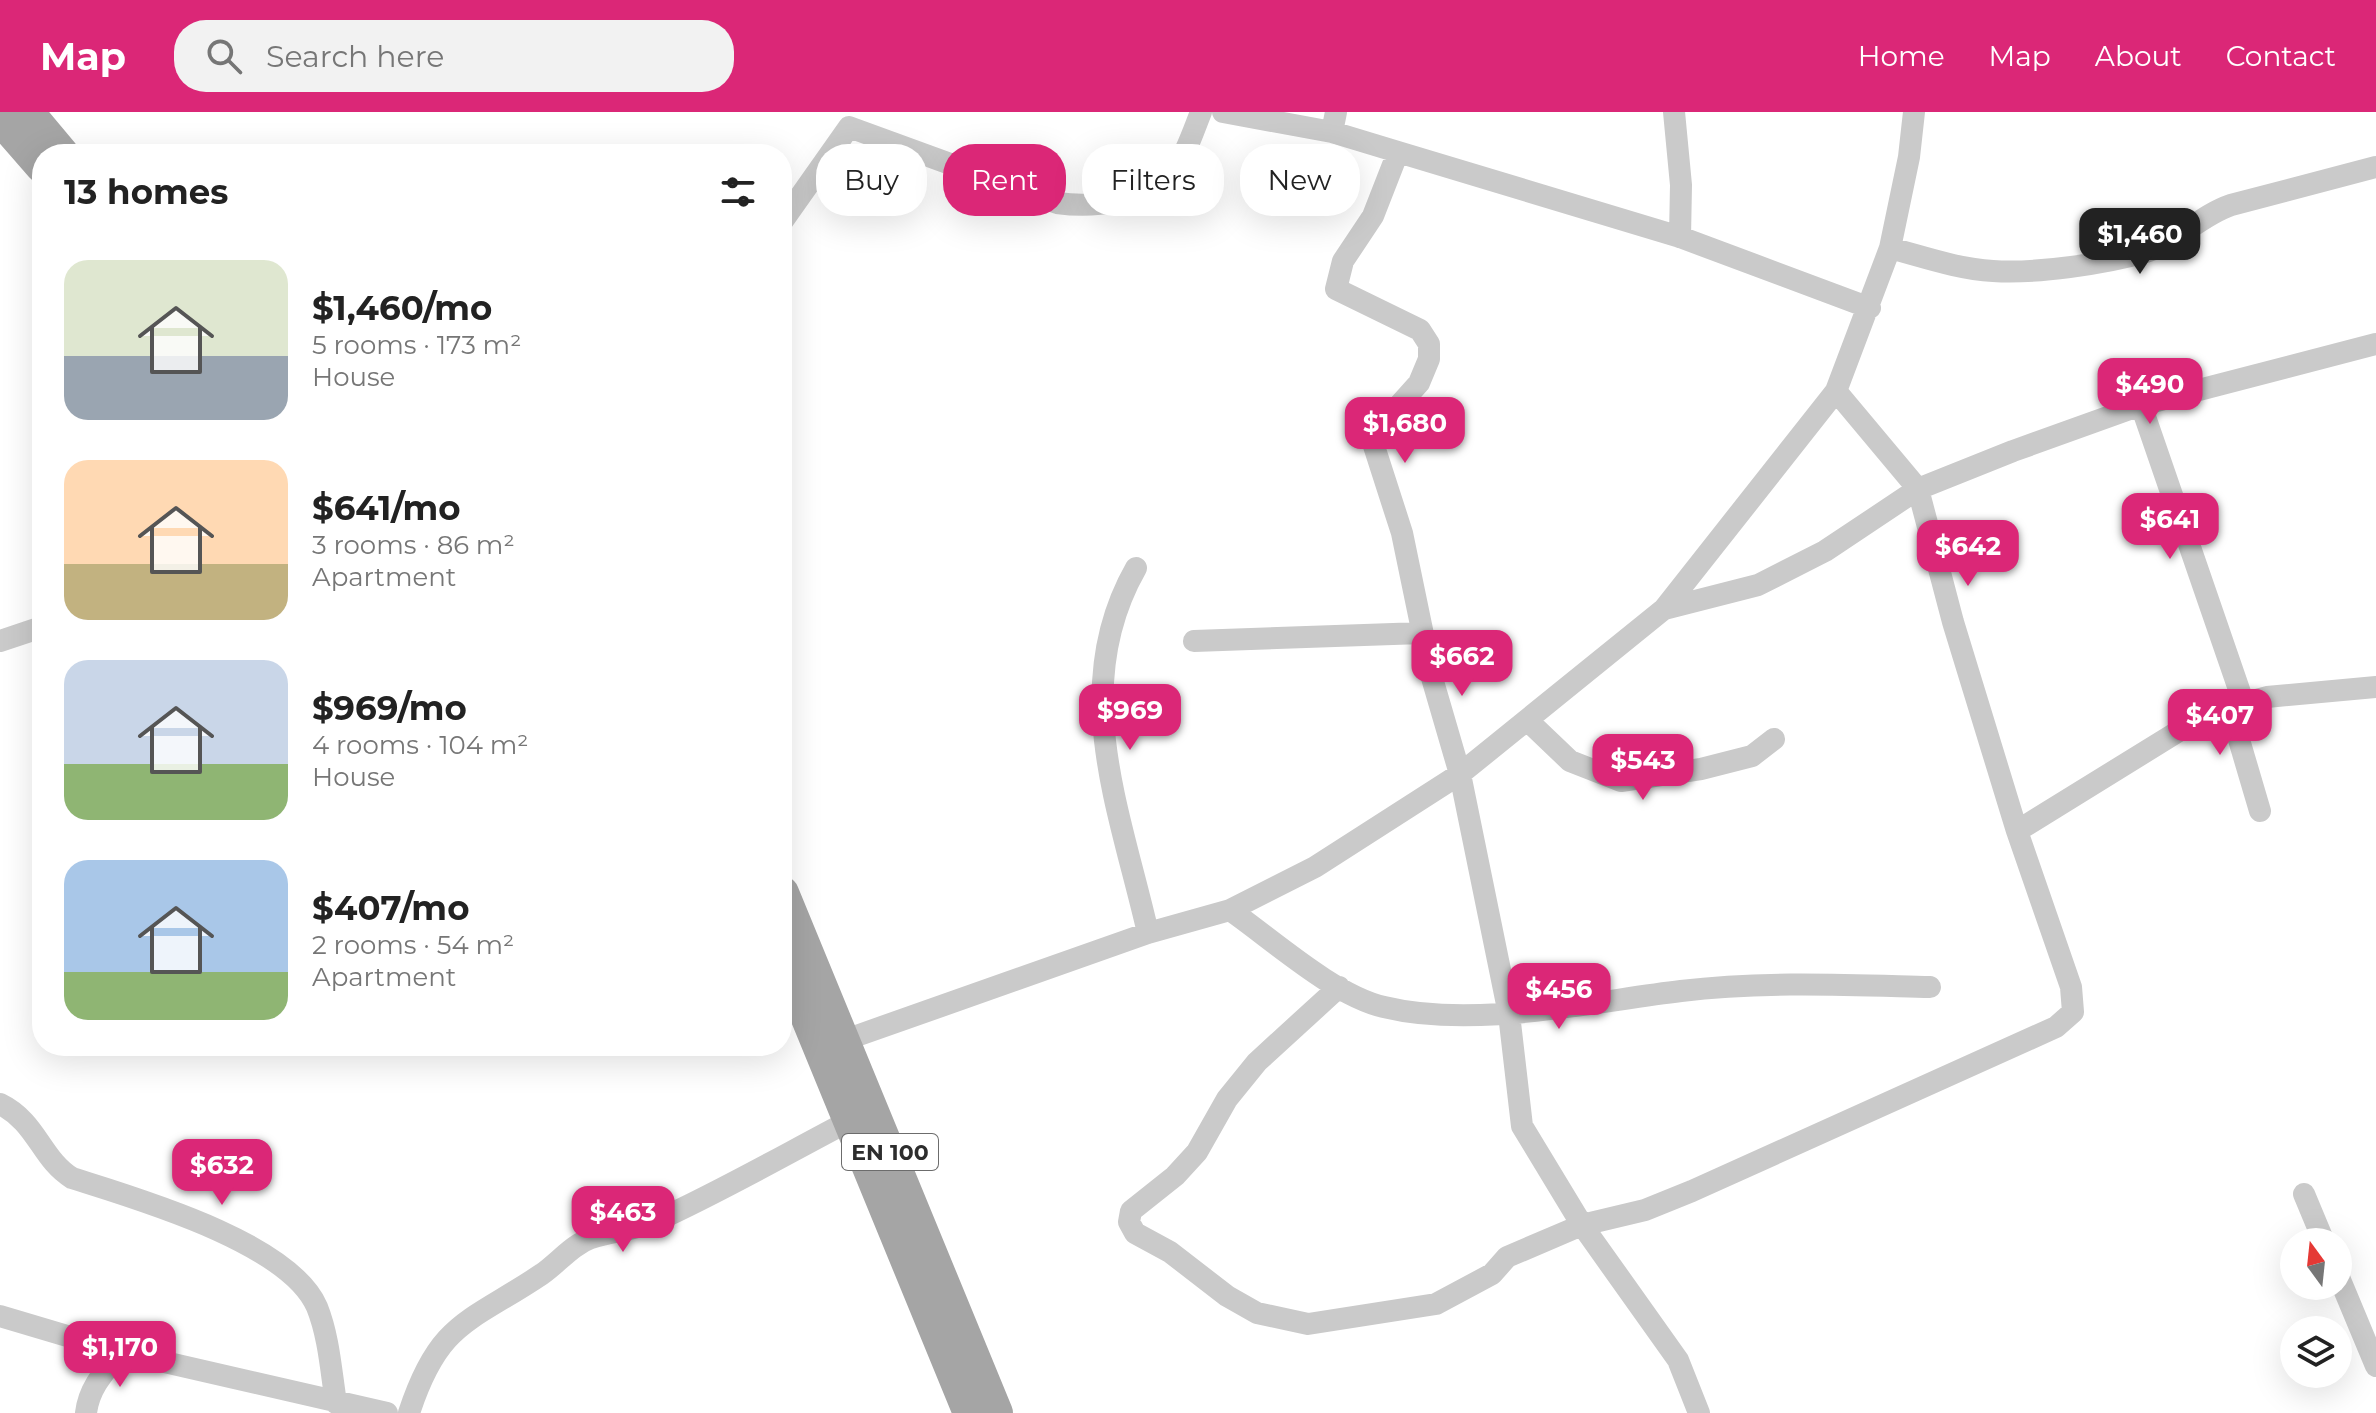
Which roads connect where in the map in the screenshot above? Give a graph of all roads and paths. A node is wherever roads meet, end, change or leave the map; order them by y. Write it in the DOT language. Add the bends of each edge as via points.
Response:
graph roads {
  1 [pos="27,112"];
  2 [pos="1201,112"];
  3 [pos="1223,112"];
  4 [pos="1674,112"];
  5 [pos="1914,112"];
  6 [pos="0,118"];
  7 [pos="1334,122"];
  8 [pos="54,144"];
  9 [pos="1398,152"];
  10 [pos="32,155"];
  11 [pos="2376,167"];
  12 [pos="792,208"];
  13 [pos="1680,237"];
  14 [pos="1890,248"];
  15 [pos="1870,308"];
  16 [pos="2376,344"];
  17 [pos="1836,391"];
  18 [pos="2141,405"];
  19 [pos="1918,489"];
  20 [pos="1136,568"];
  21 [pos="1664,609"];
  22 [pos="32,630"];
  23 [pos="1422,633"];
  24 [pos="0,641"];
  25 [pos="1194,641"];
  26 [pos="2376,687"];
  27 [pos="2243,701"];
  28 [pos="1527,720"];
  29 [pos="1774,739"];
  30 [pos="1460,774"];
  31 [pos="2260,811"];
  32 [pos="2017,831"];
  33 [pos="1230,910"];
  34 [pos="792,916"];
  35 [pos="1148,933"];
  36 [pos="792,985"];
  37 [pos="1339,987"];
  38 [pos="1930,987"];
  39 [pos="1509,1014"];
  40 [pos="845,1040"];
  41 [pos="0,1104"];
  42 [pos="851,1120"];
  43 [pos="2304,1194"];
  44 [pos="1582,1225"];
  45 [pos="2318,1228"];
  46 [pos="2348,1300"];
  47 [pos="0,1316"];
  48 [pos="121,1352"];
  49 [pos="2376,1366"];
  50 [pos="336,1403"];
  51 [pos="86,1413"];
  52 [pos="387,1413"];
  53 [pos="409,1413"];
  54 [pos="970,1413"];
  55 [pos="996,1413"];
  56 [pos="1699,1413"];
  1 -- 8 [label="main road"];
  2 -- 12 [label="street" via="1171,173 1130,197 1081,206 1057,203 849,127"];
  3 -- 7 [label="street"];
  4 -- 13 [label="street"];
  5 -- 14 [label="street"];
  6 -- 10 [label="main road"];
  7 -- 9 [label="street"];
  9 -- 13 [label="street"];
  9 -- 23 [label="street" via="1373,216 1343,261 1336,289 1420,330 1429,344 1419,383 1375,432 1373,443 1402,533"];
  11 -- 14 [label="street" via="2231,205 2146,252 2090,262 1995,272"];
  13 -- 15 [label="street"];
  14 -- 15 [label="street"];
  15 -- 17 [label="street"];
  16 -- 18 [label="street"];
  17 -- 19 [label="street"];
  17 -- 21 [label="street"];
  18 -- 19 [label="street"];
  18 -- 27 [label="street"];
  19 -- 21 [label="street" via="1793,569 1758,585"];
  19 -- 32 [label="street"];
  20 -- 35 [label="street" via="1109,633 1100,692 1101,730"];
  21 -- 28 [label="street"];
  22 -- 24 [label="street"];
  23 -- 25 [label="street"];
  23 -- 30 [label="street"];
  26 -- 27 [label="street"];
  27 -- 31 [label="street" via="2237,733"];
  27 -- 32 [label="street" via="2190,722"];
  28 -- 29 [label="street" via="1570,761 1621,781 1752,756"];
  28 -- 30 [label="street"];
  30 -- 33 [label="street" via="1315,867"];
  30 -- 39 [label="street"];
  32 -- 44 [label="street" via="2071,987 2073,1012 2056,1027 1692,1191 1645,1210"];
  33 -- 35 [label="street"];
  33 -- 37 [label="street"];
  34 -- 40 [label="main road, EN 100"];
  35 -- 40 [label="street"];
  36 -- 42 [label="main road, EN 100"];
  37 -- 39 [label="street" via="1381,1007"];
  37 -- 44 [label="street" via="1257,1062 1227,1099 1197,1152 1131,1211 1135,1233 1257,1313 1308,1324 1436,1304 1482,1280 1507,1257"];
  38 -- 39 [label="street" via="1757,985"];
  39 -- 44 [label="street" via="1522,1126"];
  40 -- 55 [label="main road, EN 100"];
  41 -- 50 [label="street" via="30,1125 59,1170 72,1178 172,1210 231,1236 301,1284 316,1304 326,1336"];
  42 -- 53 [label="street" via="653,1222 589,1239 571,1250 463,1322 442,1342 422,1373"];
  42 -- 54 [label="main road, EN 100"];
  43 -- 45 [label="street"];
  44 -- 56 [label="street" via="1678,1360"];
  46 -- 49 [label="street"];
  47 -- 48 [label="street"];
  48 -- 50 [label="street"];
  48 -- 51 [label="street" via="96,1381"];
  50 -- 52 [label="street"];
}
